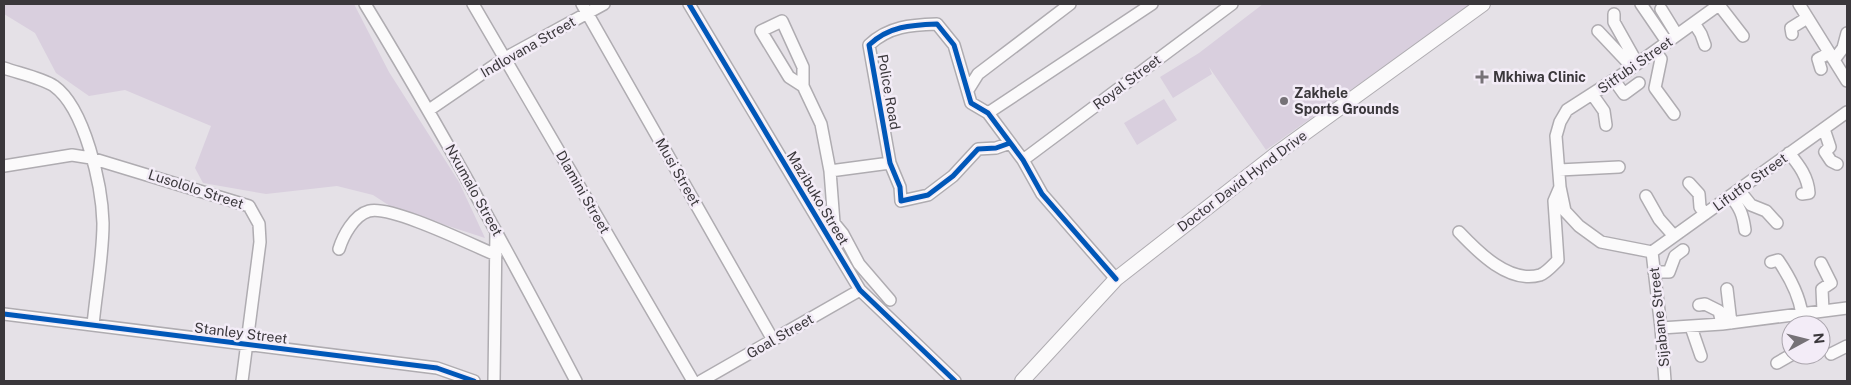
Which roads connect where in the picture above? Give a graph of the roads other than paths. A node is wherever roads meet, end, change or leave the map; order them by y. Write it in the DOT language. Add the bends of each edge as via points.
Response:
graph roads {
  1 [pos="365,4"];
  2 [pos="473,4"];
  3 [pos="604,4"];
  4 [pos="689,4"];
  5 [pos="1070,4"];
  6 [pos="1152,4"];
  7 [pos="1232,4"];
  8 [pos="1483,4"];
  9 [pos="1641,4"];
  10 [pos="1720,4"];
  11 [pos="1799,4"];
  12 [pos="585,8"];
  13 [pos="1661,9"];
  14 [pos="1614,14"];
  15 [pos="1807,18"];
  16 [pos="1694,23"];
  17 [pos="1598,31"];
  18 [pos="1847,33"];
  19 [pos="1792,34"];
  20 [pos="1678,35"];
  21 [pos="1743,36"];
  22 [pos="1668,42"];
  23 [pos="1705,45"];
  24 [pos="1655,51"];
  25 [pos="797,55"];
  26 [pos="1832,57"];
  27 [pos="505,58"];
  28 [pos="780,64"];
  29 [pos="1635,65"];
  30 [pos="4,68"];
  31 [pos="1821,69"];
  32 [pos="1845,75"];
  33 [pos="1614,80"];
  34 [pos="1639,83"];
  35 [pos="803,86"];
  36 [pos="968,90"];
  37 [pos="1592,94"];
  38 [pos="429,110"];
  39 [pos="1847,112"];
  40 [pos="988,113"];
  41 [pos="1674,114"];
  42 [pos="1606,126"];
  43 [pos="1824,129"];
  44 [pos="1010,143"];
  45 [pos="1790,154"];
  46 [pos="92,158"];
  47 [pos="1023,160"];
  48 [pos="890,163"];
  49 [pos="1837,164"];
  50 [pos="4,166"];
  51 [pos="1619,167"];
  52 [pos="1559,170"];
  53 [pos="830,171"];
  54 [pos="1689,183"];
  55 [pos="1560,187"];
  56 [pos="1734,193"];
  57 [pos="1802,194"];
  58 [pos="1646,196"];
  59 [pos="1705,214"];
  60 [pos="1777,223"];
  61 [pos="496,229"];
  62 [pos="1745,230"];
  63 [pos="1459,232"];
  64 [pos="1674,236"];
  65 [pos="339,250"];
  66 [pos="1683,250"];
  67 [pos="1652,252"];
  68 [pos="496,255"];
  69 [pos="1771,262"];
  70 [pos="1821,263"];
  71 [pos="1654,272"];
  72 [pos="1116,279"];
  73 [pos="1727,289"];
  74 [pos="860,290"];
  75 [pos="890,300"];
  76 [pos="1699,306"];
  77 [pos="1847,308"];
  78 [pos="1823,311"];
  79 [pos="4,314"];
  80 [pos="1798,315"];
  81 [pos="1808,315"];
  82 [pos="1781,319"];
  83 [pos="1726,324"];
  84 [pos="92,326"];
  85 [pos="1692,327"];
  86 [pos="1662,328"];
  87 [pos="774,340"];
  88 [pos="246,345"];
  89 [pos="1847,346"];
  90 [pos="1831,354"];
  91 [pos="1701,356"];
  92 [pos="1781,361"];
  93 [pos="1777,363"];
  94 [pos="242,381"];
  95 [pos="474,381"];
  96 [pos="494,381"];
  97 [pos="576,381"];
  98 [pos="693,381"];
  99 [pos="701,381"];
  100 [pos="955,381"];
  101 [pos="1022,381"];
  102 [pos="1665,381"];
  1 -- 38 [label="street, Nxumalo Street"];
  2 -- 27 [label="street, Dlamini Street"];
  3 -- 12 [label="street, Indlovana Street"];
  4 -- 74 [label="street, Mazibuko Street"];
  5 -- 36 [label="street" via="978,74"];
  6 -- 40 [label="street"];
  7 -- 47 [label="street, Royal Street"];
  8 -- 72 [label="main road, Doctor David Hynd Drive" via="1276,154"];
  9 -- 22 [label="street"];
  10 -- 16 [label="street, Sitfubi Street"];
  10 -- 21 [label="street"];
  11 -- 15 [label="street"];
  12 -- 27 [label="street, Indlovana Street"];
  12 -- 87 [label="street, Musi Street"];
  13 -- 20 [label="street"];
  14 -- 29 [label="street" via="1614,22"];
  15 -- 19 [label="street" via="1791,28"];
  15 -- 26 [label="street"];
  16 -- 20 [label="street, Sitfubi Street"];
  16 -- 23 [label="street"];
  17 -- 29 [label="street"];
  18 -- 26 [label="street" via="1843,48"];
  20 -- 22 [label="street, Sitfubi Street"];
  22 -- 24 [label="street, Sitfubi Street"];
  24 -- 29 [label="street, Sitfubi Street"];
  24 -- 41 [label="street" via="1661,59 1655,88"];
  25 -- 28 [label="street"];
  25 -- 28 [label="street" via="782,21 761,31"];
  25 -- 35 [label="street" via="803,67"];
  26 -- 31 [label="street" via="1818,60"];
  26 -- 32 [label="street"];
  27 -- 38 [label="street, Indlovana Street"];
  27 -- 98 [label="street, Dlamini Street"];
  28 -- 35 [label="street" via="789,78"];
  29 -- 33 [label="street, Sitfubi Street"];
  30 -- 46 [label="street" via="53,86 73,106"];
  33 -- 34 [label="street" via="1624,94"];
  33 -- 37 [label="street, Sitfubi Street"];
  35 -- 53 [label="street" via="821,124"];
  36 -- 40 [label="street, Police Road" via="971,103"];
  36 -- 48 [label="street, Police Road" via="954,45 937,24 903,26 874,40 869,45"];
  37 -- 42 [label="street" via="1604,111"];
  37 -- 52 [label="street, Sitfubi Street" via="1567,110 1560,122 1556,136"];
  38 -- 61 [label="street, Nxumalo Street"];
  39 -- 43 [label="street, Lifutfo Street"];
  40 -- 44 [label="street, Police Road"];
  43 -- 45 [label="street, Lifutfo Street"];
  43 -- 49 [label="street" via="1830,147 1825,152"];
  44 -- 47 [label="street, Police Road"];
  44 -- 48 [label="street, Police Road" via="978,149 953,176 928,195 901,201 900,187"];
  45 -- 56 [label="street, Lifutfo Street"];
  45 -- 57 [label="street" via="1808,186 1809,193"];
  46 -- 50 [label="street, Lusololo Street" via="72,155"];
  46 -- 84 [label="street" via="103,223"];
  46 -- 88 [label="street, Lusololo Street" via="250,206 259,224 260,242"];
  47 -- 72 [label="street, Police Road" via="1042,194"];
  48 -- 53 [label="street"];
  51 -- 52 [label="street"];
  52 -- 55 [label="street, Sitfubi Street"];
  53 -- 75 [label="street" via="834,223 859,264"];
  54 -- 59 [label="street" via="1699,194 1700,207"];
  55 -- 63 [label="street" via="1554,201 1558,260 1541,275 1528,276 1500,269"];
  55 -- 67 [label="street, Sitfubi Street" via="1565,210 1579,226 1602,242"];
  56 -- 59 [label="street, Lifutfo Street"];
  56 -- 60 [label="street" via="1766,212"];
  56 -- 62 [label="street" via="1744,216"];
  58 -- 64 [label="street" via="1659,219"];
  59 -- 64 [label="street, Lifutfo Street"];
  61 -- 68 [label="street"];
  61 -- 97 [label="street, Nxumalo Street"];
  64 -- 67 [label="street, Lifutfo Street"];
  65 -- 68 [label="street" via="342,240 357,220 363,214 376,211 428,226"];
  66 -- 71 [label="street" via="1675,256 1669,272"];
  67 -- 71 [label="street, Sijabane Street"];
  68 -- 96 [label="street"];
  69 -- 80 [label="street" via="1778,260 1784,269 1800,302"];
  70 -- 78 [label="street" via="1832,283 1822,289"];
  71 -- 86 [label="street, Sijabane Street"];
  72 -- 101 [label="main road, Doctor David Hynd Drive"];
  73 -- 83 [label="street"];
  74 -- 87 [label="street, Goal Street"];
  74 -- 100 [label="street, Mazibuko Street"];
  76 -- 83 [label="street" via="1705,304 1719,311"];
  77 -- 78 [label="street"];
  78 -- 81 [label="street"];
  79 -- 84 [label="street, Stanley Street"];
  82 -- 83 [label="street"];
  83 -- 85 [label="street"];
  84 -- 88 [label="street, Stanley Street"];
  85 -- 86 [label="street"];
  85 -- 91 [label="street"];
  86 -- 102 [label="street, Sijabane Street"];
  87 -- 99 [label="street, Goal Street"];
  88 -- 94 [label="street, Lusololo Street"];
  88 -- 95 [label="street, Stanley Street" via="437,368"];
  89 -- 90 [label="street"];
  92 -- 93 [label="street"];
}
